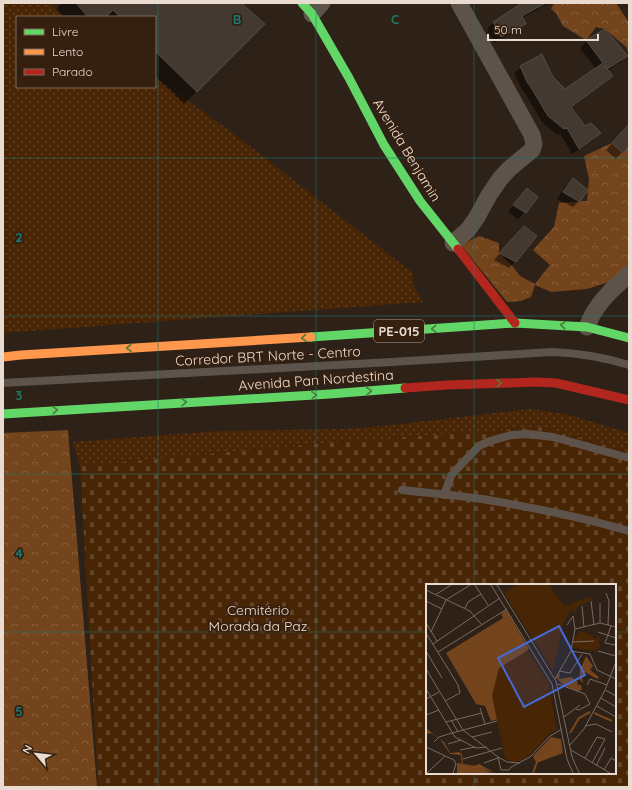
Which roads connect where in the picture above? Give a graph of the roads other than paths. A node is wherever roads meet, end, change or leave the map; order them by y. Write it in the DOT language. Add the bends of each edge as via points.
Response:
graph roads {
  1 [pos="459,3"];
  2 [pos="312,7"];
  3 [pos="453,243"];
  4 [pos="629,274"];
  5 [pos="515,323"];
  6 [pos="587,327"];
  7 [pos="629,338"];
  8 [pos="21,355"];
  9 [pos="3,357"];
  10 [pos="629,365"];
  11 [pos="3,367"];
  12 [pos="3,383"];
  13 [pos="629,400"];
  14 [pos="5,410"];
  15 [pos="629,458"];
  16 [pos="402,490"];
  17 [pos="444,495"];
  18 [pos="629,531"];
  1 -- 3 [label="street" via="532,135 534,144 532,150 500,179 468,230"];
  2 -- 3 [label="main road, Avenida Benjamin" via="384,144 420,201"];
  3 -- 5 [label="main road, Avenida Benjamin"];
  4 -- 6 [label="street" via="602,300"];
  6 -- 5 [label="main road, PE-015, one-way"];
  5 -- 8 [label="main road, PE-015, one-way"];
  6 -- 7 [label="main road, PE-015"];
  8 -- 9 [label="main road, PE-015"];
  8 -- 11 [label="main road"];
  10 -- 12 [label="lane, Corredor BRT Norte - Centro" via="577,353 552,352"];
  14 -- 13 [label="main road, Avenida Pan Nordestina, one-way" via="16,413 447,385 536,382 556,383"];
  15 -- 17 [label="lane" via="553,437 510,435 479,446 451,476"];
  16 -- 17 [label="lane"];
  17 -- 18 [label="lane" via="518,505"];
}
